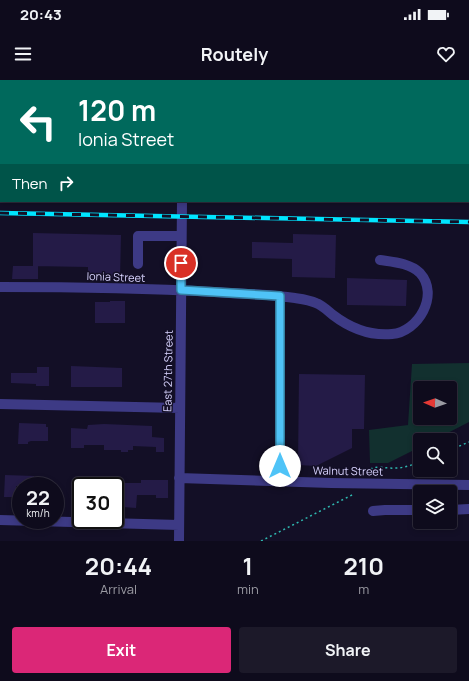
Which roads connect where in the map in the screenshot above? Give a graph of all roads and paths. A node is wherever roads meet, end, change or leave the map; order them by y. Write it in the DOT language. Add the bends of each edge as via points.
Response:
graph roads {
  1 [pos="182,202"];
  2 [pos="181,236"];
  3 [pos="380,260"];
  4 [pos="138,264"];
  5 [pos="0,287"];
  6 [pos="181,290"];
  7 [pos="280,296"];
  8 [pos="0,404"];
  9 [pos="180,408"];
  10 [pos="469,442"];
  11 [pos="457,447"];
  12 [pos="413,464"];
  13 [pos="180,478"];
  14 [pos="280,481"];
  15 [pos="368,483"];
  16 [pos="469,485"];
  17 [pos="469,509"];
  18 [pos="413,510"];
  19 [pos="457,510"];
  20 [pos="373,511"];
  21 [pos="0,520"];
  22 [pos="179,525"];
  23 [pos="179,541"];
  24 [pos="261,541"];
  1 -- 2 [label="street, East 27th Street"];
  2 -- 4 [label="street" via="138,236"];
  2 -- 6 [label="street, East 27th Street"];
  3 -- 7 [label="street, Ionia Street" via="409,266 419,273 429,291 427,303 414,324 394,334 375,334 358,330 316,302"];
  5 -- 6 [label="street, Ionia Street"];
  6 -- 7 [label="street, Ionia Street"];
  6 -- 9 [label="street, East 27th Street"];
  7 -- 14 [label="street"];
  8 -- 9 [label="street"];
  9 -- 13 [label="street, East 27th Street"];
  10 -- 11 [label="path"];
  12 -- 15 [label="path" via="399,468 370,469"];
  13 -- 14 [label="street, Walnut Street"];
  13 -- 22 [label="street, East 27th Street"];
  14 -- 15 [label="street, Walnut Street"];
  15 -- 16 [label="street, Walnut Street"];
  15 -- 24 [label="path" via="366,488"];
  17 -- 19 [label="street"];
  18 -- 20 [label="street"];
  21 -- 22 [label="street"];
  22 -- 23 [label="street, East 27th Street"];
}
